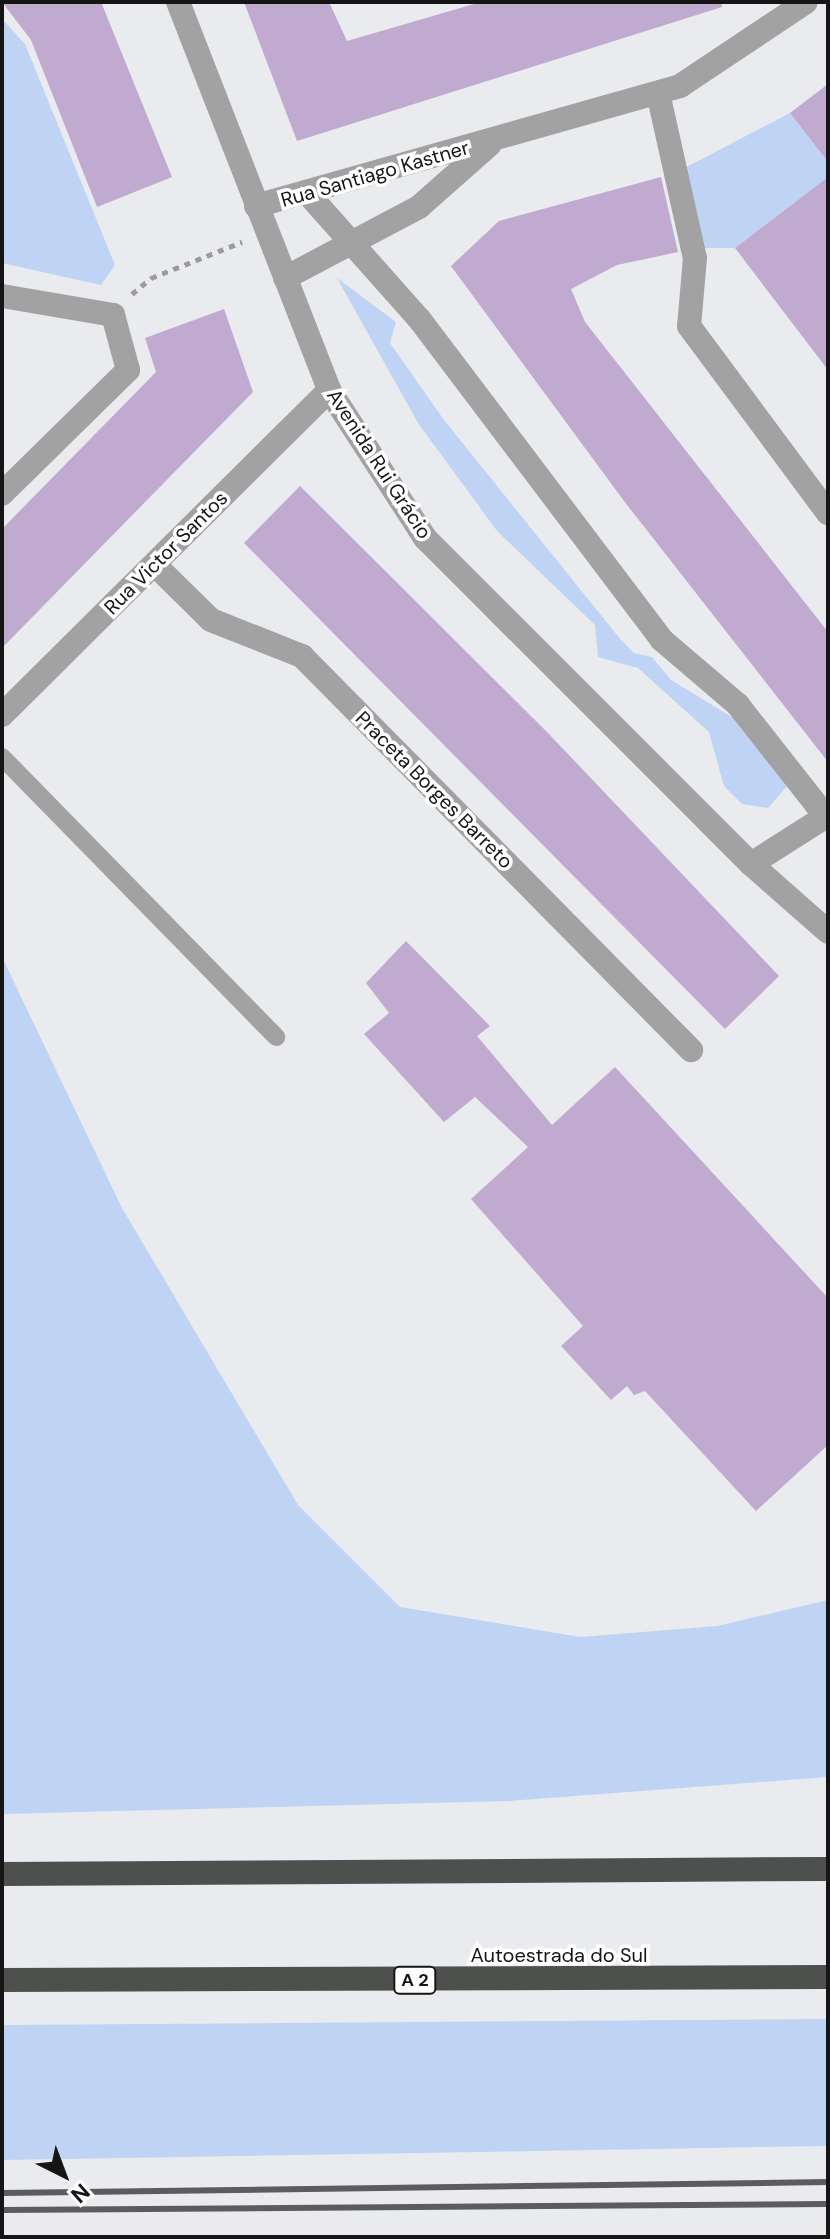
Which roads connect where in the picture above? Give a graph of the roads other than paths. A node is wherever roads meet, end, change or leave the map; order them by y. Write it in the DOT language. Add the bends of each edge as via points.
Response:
graph roads {
  1 [pos="178,2"];
  2 [pos="806,2"];
  3 [pos="658,93"];
  4 [pos="494,141"];
  5 [pos="309,195"];
  6 [pos="256,206"];
  7 [pos="349,240"];
  8 [pos="285,278"];
  9 [pos="2,296"];
  10 [pos="329,390"];
  11 [pos="2,494"];
  12 [pos="828,513"];
  13 [pos="155,565"];
  14 [pos="2,715"];
  15 [pos="2,757"];
  16 [pos="827,816"];
  17 [pos="751,864"];
  18 [pos="828,932"];
  19 [pos="276,1037"];
  20 [pos="691,1050"];
  21 [pos="828,1869"];
  22 [pos="2,1874"];
  23 [pos="828,1977"];
  24 [pos="2,1980"];
  1 -- 6 [label="street, Avenida Rui Grácio"];
  2 -- 3 [label="street, Rua Santiago Kastner" via="680,86"];
  3 -- 4 [label="street, Rua Santiago Kastner"];
  3 -- 12 [label="street" via="695,258 689,326"];
  4 -- 5 [label="street, Rua Santiago Kastner"];
  4 -- 7 [label="street, Rua Santiago Kastner" via="419,207"];
  5 -- 6 [label="street, Rua Santiago Kastner"];
  5 -- 7 [label="street"];
  6 -- 8 [label="street, Avenida Rui Grácio"];
  7 -- 8 [label="street, Rua Santiago Kastner"];
  7 -- 16 [label="street" via="510,435 662,640 738,705"];
  8 -- 10 [label="street, Avenida Rui Grácio"];
  9 -- 11 [label="street" via="113,315 128,370"];
  10 -- 13 [label="street, Rua Victor Santos"];
  10 -- 17 [label="street, Avenida Rui Grácio" via="425,538"];
  13 -- 14 [label="street, Rua Victor Santos"];
  13 -- 20 [label="street, Praceta Borges Barreto" via="211,620 302,656"];
  15 -- 19 [label="lane"];
  16 -- 17 [label="street"];
  17 -- 18 [label="street, Avenida Rui Grácio"];
  21 -- 22 [label="highway"];
  23 -- 24 [label="highway, Autoestrada do Sul / A 2"];
}
